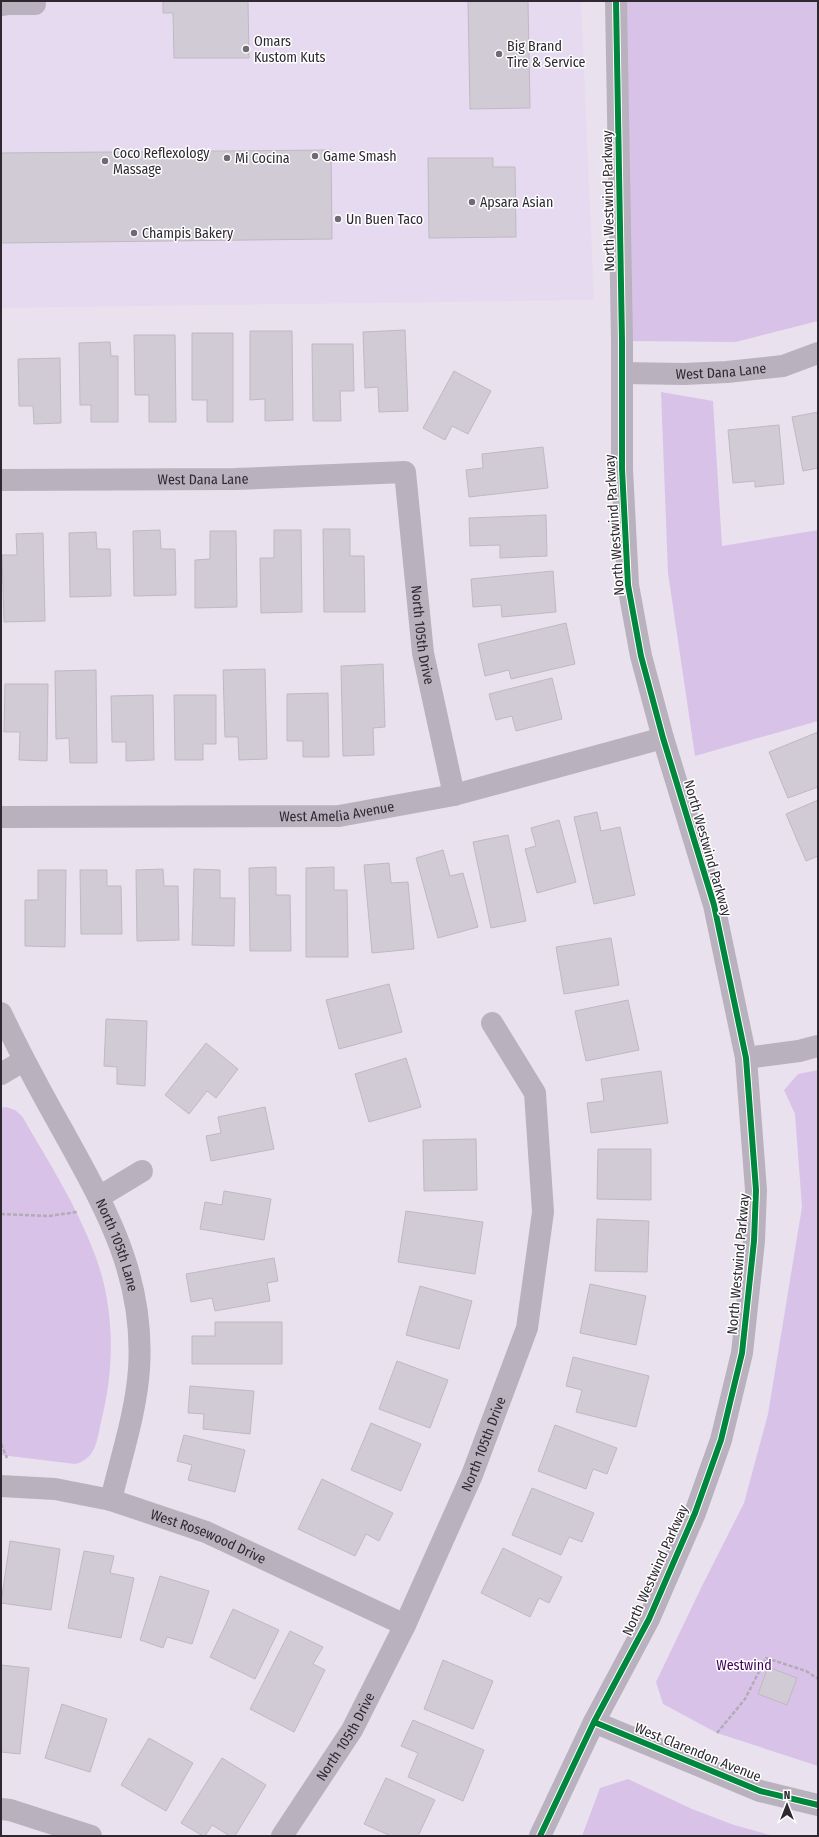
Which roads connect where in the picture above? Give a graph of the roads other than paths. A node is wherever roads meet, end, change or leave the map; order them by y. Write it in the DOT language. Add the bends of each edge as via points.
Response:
graph roads {
  1 [pos="616,1"];
  2 [pos="35,4"];
  3 [pos="1,6"];
  4 [pos="818,353"];
  5 [pos="622,373"];
  6 [pos="405,472"];
  7 [pos="1,480"];
  8 [pos="663,738"];
  9 [pos="454,795"];
  10 [pos="1,817"];
  11 [pos="1,1013"];
  12 [pos="492,1023"];
  13 [pos="818,1046"];
  14 [pos="746,1058"];
  15 [pos="23,1061"];
  16 [pos="1,1074"];
  17 [pos="142,1171"];
  18 [pos="99,1197"];
  19 [pos="1,1486"];
  20 [pos="111,1500"];
  21 [pos="405,1625"];
  22 [pos="594,1722"];
  23 [pos="818,1805"];
  24 [pos="1,1810"];
  25 [pos="91,1836"];
  26 [pos="282,1836"];
  27 [pos="540,1836"];
  1 -- 5 [label="street, North Westwind Parkway"];
  2 -- 3 [label="street"];
  4 -- 5 [label="street, West Dana Lane" via="783,366 727,372"];
  5 -- 8 [label="street, North Westwind Parkway" via="622,469 628,585 641,656"];
  6 -- 7 [label="street, West Dana Lane" via="235,479"];
  6 -- 9 [label="street, North 105th Drive" via="423,653"];
  8 -- 9 [label="street, West Amelia Avenue"];
  8 -- 14 [label="street, North Westwind Parkway" via="714,905"];
  9 -- 10 [label="street, West Amelia Avenue" via="338,816"];
  11 -- 15 [label="street, North 105th Lane"];
  12 -- 21 [label="street, North 105th Drive" via="535,1093 543,1212 527,1328 472,1475"];
  13 -- 14 [label="street"];
  14 -- 22 [label="street, North Westwind Parkway" via="756,1190 754,1242 742,1353 721,1440 692,1520 649,1619"];
  15 -- 16 [label="street"];
  15 -- 18 [label="street, North 105th Lane"];
  17 -- 18 [label="street"];
  18 -- 20 [label="street, North 105th Lane" via="128,1269 136,1305 140,1349 133,1410"];
  19 -- 20 [label="street, West Rosewood Drive" via="56,1489"];
  20 -- 21 [label="street, West Rosewood Drive" via="206,1532"];
  21 -- 26 [label="street, North 105th Drive" via="352,1730"];
  22 -- 23 [label="street, West Clarendon Avenue" via="760,1790"];
  22 -- 27 [label="street, North Westwind Parkway"];
  24 -- 25 [label="street" via="10,1810"];
}
